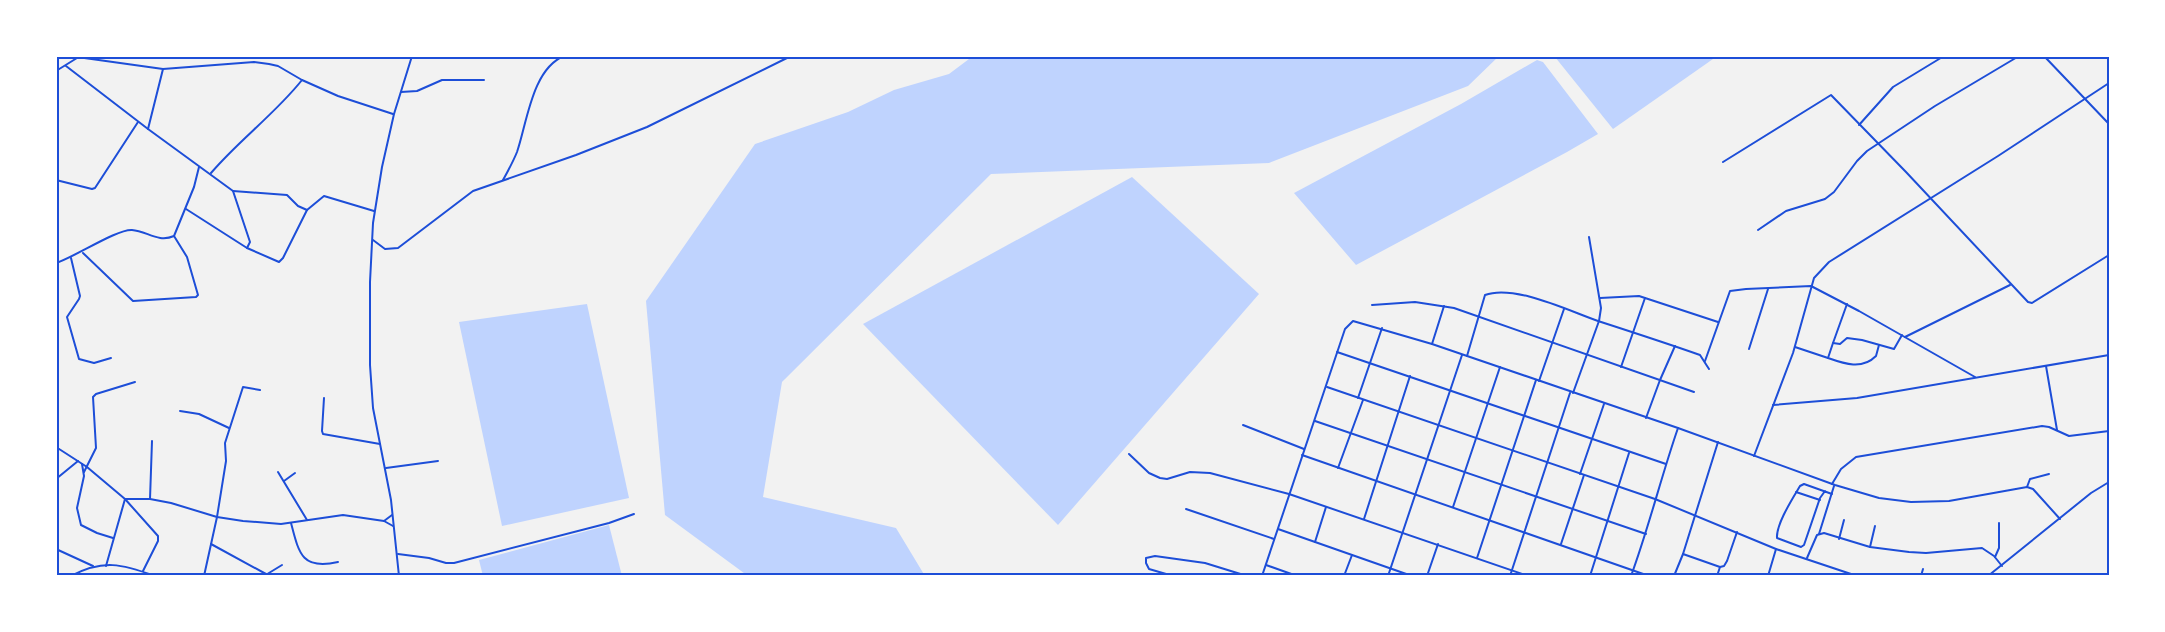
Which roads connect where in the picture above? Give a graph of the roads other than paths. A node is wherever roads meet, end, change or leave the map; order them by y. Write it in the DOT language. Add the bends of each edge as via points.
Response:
graph roads {
  1 [pos="70,56"];
  2 [pos="85,56"];
  3 [pos="412,56"];
  4 [pos="564,56"];
  5 [pos="792,56"];
  6 [pos="1944,56"];
  7 [pos="2019,56"];
  8 [pos="2044,56"];
  9 [pos="77,58"];
  10 [pos="66,66"];
  11 [pos="163,68"];
  12 [pos="56,71"];
  13 [pos="302,80"];
  14 [pos="484,80"];
  15 [pos="2109,83"];
  16 [pos="401,92"];
  17 [pos="2085,99"];
  18 [pos="394,114"];
  19 [pos="138,122"];
  20 [pos="2109,124"];
  21 [pos="1859,125"];
  22 [pos="148,129"];
  23 [pos="1879,144"];
  24 [pos="1723,162"];
  25 [pos="200,166"];
  26 [pos="210,173"];
  27 [pos="56,180"];
  28 [pos="503,180"];
  29 [pos="232,191"];
  30 [pos="1931,199"];
  31 [pos="185,208"];
  32 [pos="307,210"];
  33 [pos="375,212"];
  34 [pos="1758,230"];
  35 [pos="174,236"];
  36 [pos="1589,237"];
  37 [pos="373,240"];
  38 [pos="247,248"];
  39 [pos="82,252"];
  40 [pos="2109,256"];
  41 [pos="71,258"];
  42 [pos="56,263"];
  43 [pos="2010,285"];
  44 [pos="1811,286"];
  45 [pos="1768,288"];
  46 [pos="1600,298"];
  47 [pos="1645,298"];
  48 [pos="1847,304"];
  49 [pos="1372,305"];
  50 [pos="1444,306"];
  51 [pos="1564,309"];
  52 [pos="1480,316"];
  53 [pos="1599,321"];
  54 [pos="1718,322"];
  55 [pos="1382,328"];
  56 [pos="1633,331"];
  57 [pos="1903,336"];
  58 [pos="1553,342"];
  59 [pos="1834,343"];
  60 [pos="1432,344"];
  61 [pos="1879,345"];
  62 [pos="1675,346"];
  63 [pos="1794,346"];
  64 [pos="1749,349"];
  65 [pos="1338,352"];
  66 [pos="1462,354"];
  67 [pos="1587,354"];
  68 [pos="2109,355"];
  69 [pos="1467,356"];
  70 [pos="111,358"];
  71 [pos="1828,358"];
  72 [pos="1705,361"];
  73 [pos="1370,363"];
  74 [pos="2046,366"];
  75 [pos="1500,367"];
  76 [pos="1621,367"];
  77 [pos="1709,369"];
  78 [pos="1410,376"];
  79 [pos="1975,377"];
  80 [pos="1660,380"];
  81 [pos="1537,381"];
  82 [pos="135,382"];
  83 [pos="1326,387"];
  84 [pos="260,390"];
  85 [pos="1448,391"];
  86 [pos="1572,392"];
  87 [pos="1694,392"];
  88 [pos="324,398"];
  89 [pos="1358,398"];
  90 [pos="1364,400"];
  91 [pos="1487,403"];
  92 [pos="1604,404"];
  93 [pos="1773,405"];
  94 [pos="180,411"];
  95 [pos="1398,412"];
  96 [pos="1523,416"];
  97 [pos="1646,418"];
  98 [pos="1315,421"];
  99 [pos="1243,425"];
  100 [pos="1438,426"];
  101 [pos="229,428"];
  102 [pos="1558,428"];
  103 [pos="1678,428"];
  104 [pos="2057,431"];
  105 [pos="2109,431"];
  106 [pos="1351,434"];
  107 [pos="1475,439"];
  108 [pos="1592,440"];
  109 [pos="152,441"];
  110 [pos="1718,442"];
  111 [pos="380,444"];
  112 [pos="56,447"];
  113 [pos="1387,447"];
  114 [pos="1304,449"];
  115 [pos="1512,451"];
  116 [pos="1629,453"];
  117 [pos="1130,454"];
  118 [pos="1302,455"];
  119 [pos="1754,456"];
  120 [pos="1427,460"];
  121 [pos="78,461"];
  122 [pos="438,461"];
  123 [pos="1546,463"];
  124 [pos="82,464"];
  125 [pos="1666,464"];
  126 [pos="87,467"];
  127 [pos="386,468"];
  128 [pos="1338,468"];
  129 [pos="84,472"];
  130 [pos="278,472"];
  131 [pos="295,473"];
  132 [pos="1465,473"];
  133 [pos="1580,474"];
  134 [pos="2048,474"];
  135 [pos="1584,475"];
  136 [pos="56,479"];
  137 [pos="284,481"];
  138 [pos="1376,481"];
  139 [pos="2109,482"];
  140 [pos="1833,484"];
  141 [pos="1501,485"];
  142 [pos="1618,487"];
  143 [pos="2027,487"];
  144 [pos="1825,491"];
  145 [pos="1796,492"];
  146 [pos="1289,494"];
  147 [pos="1832,494"];
  148 [pos="1415,495"];
  149 [pos="1535,498"];
  150 [pos="125,499"];
  151 [pos="150,499"];
  152 [pos="1655,499"];
  153 [pos="1820,500"];
  154 [pos="1326,507"];
  155 [pos="1452,508"];
  156 [pos="1186,509"];
  157 [pos="1572,510"];
  158 [pos="393,514"];
  159 [pos="634,514"];
  160 [pos="1694,515"];
  161 [pos="218,517"];
  162 [pos="1364,519"];
  163 [pos="2060,519"];
  164 [pos="307,520"];
  165 [pos="1490,520"];
  166 [pos="1844,520"];
  167 [pos="384,521"];
  168 [pos="1608,522"];
  169 [pos="291,523"];
  170 [pos="1999,523"];
  171 [pos="393,526"];
  172 [pos="1875,526"];
  173 [pos="1278,529"];
  174 [pos="1404,532"];
  175 [pos="1524,532"];
  176 [pos="1736,532"];
  177 [pos="1646,534"];
  178 [pos="1819,534"];
  179 [pos="113,538"];
  180 [pos="1274,539"];
  181 [pos="1839,539"];
  182 [pos="1315,542"];
  183 [pos="211,544"];
  184 [pos="1438,544"];
  185 [pos="1561,544"];
  186 [pos="1870,547"];
  187 [pos="56,549"];
  188 [pos="1776,549"];
  189 [pos="398,554"];
  190 [pos="1684,554"];
  191 [pos="1352,555"];
  192 [pos="1597,556"];
  193 [pos="1995,557"];
  194 [pos="1477,558"];
  195 [pos="1807,558"];
  196 [pos="338,562"];
  197 [pos="282,565"];
  198 [pos="1266,565"];
  199 [pos="93,566"];
  200 [pos="106,566"];
  201 [pos="2002,566"];
  202 [pos="1720,567"];
  203 [pos="1391,568"];
  204 [pos="1923,569"];
  205 [pos="1512,570"];
  206 [pos="1633,570"];
  207 [pos="143,571"];
  208 [pos="265,575"];
  209 [pos="71,576"];
  210 [pos="155,576"];
  211 [pos="204,576"];
  212 [pos="399,576"];
  213 [pos="1173,576"];
  214 [pos="1247,576"];
  215 [pos="1262,576"];
  216 [pos="1297,576"];
  217 [pos="1344,576"];
  218 [pos="1388,576"];
  219 [pos="1412,576"];
  220 [pos="1427,576"];
  221 [pos="1510,576"];
  222 [pos="1528,576"];
  223 [pos="1590,576"];
  224 [pos="1631,576"];
  225 [pos="1649,576"];
  226 [pos="1674,576"];
  227 [pos="1717,576"];
  228 [pos="1768,576"];
  229 [pos="1857,576"];
  230 [pos="1922,576"];
  231 [pos="1988,576"];
  1 -- 9 [label="street"];
  2 -- 9 [label="street"];
  3 -- 16 [label="street"];
  4 -- 28 [label="street" via="556,60 540,80 517,153"];
  5 -- 28 [label="street" via="647,127"];
  6 -- 21 [label="street" via="1893,87"];
  7 -- 23 [label="street"];
  8 -- 17 [label="street"];
  9 -- 10 [label="street"];
  9 -- 11 [label="street"];
  10 -- 12 [label="street"];
  10 -- 19 [label="street"];
  11 -- 13 [label="street" via="254,62 278,66"];
  11 -- 22 [label="street"];
  13 -- 18 [label="street" via="338,96"];
  13 -- 26 [label="street" via="282,104"];
  14 -- 16 [label="street" via="442,80 417,91"];
  15 -- 17 [label="street"];
  16 -- 18 [label="street"];
  17 -- 20 [label="street"];
  17 -- 30 [label="street"];
  18 -- 33 [label="street"];
  19 -- 22 [label="street"];
  19 -- 27 [label="street" via="95,188 92,190"];
  21 -- 23 [label="street"];
  21 -- 24 [label="street" via="1831,95"];
  22 -- 25 [label="street"];
  23 -- 30 [label="street"];
  23 -- 34 [label="street" via="1857,160 1840,184 1824,199 1786,211"];
  25 -- 26 [label="street"];
  25 -- 31 [label="street"];
  26 -- 29 [label="street"];
  28 -- 37 [label="street" via="464,196 398,248 384,249"];
  29 -- 32 [label="street" via="284,194"];
  29 -- 38 [label="street" via="250,242"];
  30 -- 43 [label="street"];
  30 -- 44 [label="street" via="1829,262 1817,272"];
  31 -- 35 [label="street"];
  31 -- 38 [label="street"];
  32 -- 33 [label="street" via="324,196"];
  32 -- 38 [label="street" via="281,261"];
  33 -- 37 [label="street"];
  35 -- 39 [label="street" via="165,239 127,230"];
  35 -- 39 [label="street" via="187,257 196,297 133,301"];
  36 -- 46 [label="street"];
  37 -- 111 [label="street" via="370,365"];
  39 -- 41 [label="street"];
  40 -- 43 [label="street" via="2032,303 2024,300"];
  41 -- 42 [label="street"];
  41 -- 70 [label="street" via="80,296 67,317 80,359 94,363"];
  43 -- 57 [label="street"];
  44 -- 45 [label="street"];
  44 -- 48 [label="street"];
  44 -- 63 [label="street"];
  45 -- 54 [label="street" via="1730,292"];
  45 -- 64 [label="street"];
  46 -- 47 [label="street" via="1634,295"];
  46 -- 53 [label="street"];
  47 -- 54 [label="street"];
  47 -- 56 [label="street"];
  48 -- 57 [label="street"];
  48 -- 59 [label="street"];
  49 -- 50 [label="street" via="1415,302"];
  50 -- 52 [label="street"];
  50 -- 60 [label="street"];
  51 -- 52 [label="street" via="1526,296 1491,293 1484,297"];
  51 -- 53 [label="street"];
  51 -- 58 [label="street"];
  52 -- 58 [label="street"];
  52 -- 69 [label="street"];
  53 -- 56 [label="street"];
  53 -- 67 [label="street"];
  54 -- 72 [label="street"];
  55 -- 60 [label="street"];
  55 -- 65 [label="street" via="1353,321 1345,329"];
  55 -- 73 [label="street"];
  56 -- 62 [label="street"];
  56 -- 76 [label="street"];
  57 -- 61 [label="street" via="1894,349"];
  57 -- 79 [label="street"];
  58 -- 67 [label="street"];
  58 -- 81 [label="street"];
  59 -- 61 [label="street" via="1840,344 1847,338"];
  59 -- 71 [label="street"];
  60 -- 66 [label="street"];
  61 -- 71 [label="street" via="1876,356 1864,365"];
  62 -- 72 [label="street" via="1700,355"];
  62 -- 80 [label="street"];
  63 -- 71 [label="street"];
  63 -- 93 [label="street"];
  65 -- 73 [label="street"];
  65 -- 83 [label="street"];
  66 -- 69 [label="street"];
  66 -- 85 [label="street"];
  67 -- 76 [label="street"];
  67 -- 86 [label="street"];
  68 -- 74 [label="street"];
  69 -- 75 [label="street"];
  72 -- 77 [label="street"];
  73 -- 78 [label="street"];
  73 -- 89 [label="street"];
  74 -- 79 [label="street"];
  74 -- 104 [label="street"];
  75 -- 81 [label="street"];
  75 -- 91 [label="street"];
  76 -- 80 [label="street"];
  78 -- 85 [label="street"];
  78 -- 95 [label="street"];
  79 -- 93 [label="street" via="1857,398"];
  80 -- 87 [label="street"];
  80 -- 97 [label="street"];
  81 -- 86 [label="street"];
  81 -- 96 [label="street"];
  82 -- 126 [label="street" via="93,397 96,448"];
  83 -- 89 [label="street"];
  83 -- 98 [label="street"];
  84 -- 101 [label="street" via="241,388"];
  85 -- 91 [label="street"];
  85 -- 100 [label="street"];
  86 -- 92 [label="street"];
  86 -- 102 [label="street"];
  88 -- 111 [label="street" via="323,434"];
  89 -- 90 [label="street"];
  90 -- 95 [label="street"];
  90 -- 106 [label="street"];
  91 -- 96 [label="street"];
  91 -- 107 [label="street"];
  92 -- 97 [label="street"];
  92 -- 108 [label="street"];
  93 -- 119 [label="street"];
  94 -- 101 [label="street" via="199,414"];
  95 -- 100 [label="street"];
  95 -- 113 [label="street"];
  96 -- 102 [label="street"];
  96 -- 115 [label="street"];
  97 -- 103 [label="street"];
  98 -- 106 [label="street"];
  98 -- 114 [label="street"];
  99 -- 114 [label="street"];
  100 -- 107 [label="street"];
  100 -- 120 [label="street"];
  101 -- 161 [label="street"];
  102 -- 108 [label="street"];
  102 -- 123 [label="street"];
  103 -- 110 [label="street"];
  103 -- 125 [label="street"];
  104 -- 105 [label="street" via="2073,437"];
  104 -- 140 [label="street" via="2042,426 1856,457 1841,469"];
  106 -- 113 [label="street"];
  106 -- 128 [label="street"];
  107 -- 115 [label="street"];
  107 -- 132 [label="street"];
  108 -- 116 [label="street"];
  108 -- 133 [label="street"];
  109 -- 151 [label="street"];
  110 -- 119 [label="street"];
  110 -- 160 [label="street"];
  111 -- 127 [label="street"];
  112 -- 121 [label="street"];
  113 -- 120 [label="street"];
  113 -- 138 [label="street"];
  114 -- 118 [label="street"];
  115 -- 123 [label="street"];
  115 -- 141 [label="street"];
  116 -- 125 [label="street"];
  116 -- 142 [label="street"];
  117 -- 146 [label="street" via="1149,473 1164,479 1200,472"];
  118 -- 128 [label="street"];
  118 -- 146 [label="street"];
  119 -- 140 [label="street"];
  120 -- 132 [label="street"];
  120 -- 148 [label="street"];
  121 -- 124 [label="street"];
  121 -- 136 [label="street"];
  122 -- 127 [label="street"];
  123 -- 133 [label="street"];
  123 -- 149 [label="street"];
  124 -- 126 [label="street"];
  124 -- 129 [label="street"];
  125 -- 152 [label="street"];
  126 -- 129 [label="street"];
  126 -- 150 [label="street"];
  127 -- 158 [label="street"];
  128 -- 138 [label="street"];
  129 -- 179 [label="street" via="77,508 80,524"];
  130 -- 137 [label="street"];
  131 -- 137 [label="street"];
  132 -- 141 [label="street"];
  132 -- 155 [label="street"];
  133 -- 135 [label="street"];
  134 -- 143 [label="street" via="2030,479"];
  135 -- 142 [label="street"];
  135 -- 157 [label="street"];
  137 -- 164 [label="street"];
  138 -- 148 [label="street"];
  138 -- 162 [label="street"];
  139 -- 163 [label="street"];
  140 -- 143 [label="street" via="1879,498 1911,502 1949,500"];
  140 -- 147 [label="street"];
  141 -- 149 [label="street"];
  141 -- 165 [label="street"];
  142 -- 152 [label="street"];
  142 -- 168 [label="street"];
  143 -- 163 [label="street" via="2033,489"];
  144 -- 145 [label="street" via="1803,484"];
  144 -- 147 [label="street"];
  144 -- 153 [label="street"];
  145 -- 153 [label="street"];
  145 -- 153 [label="street" via="1777,538 1804,545"];
  146 -- 154 [label="street"];
  146 -- 173 [label="street"];
  147 -- 178 [label="street"];
  148 -- 155 [label="street"];
  148 -- 174 [label="street"];
  149 -- 157 [label="street"];
  149 -- 175 [label="street"];
  150 -- 151 [label="street"];
  150 -- 179 [label="street"];
  150 -- 207 [label="street" via="158,536"];
  151 -- 161 [label="street"];
  152 -- 160 [label="street"];
  152 -- 177 [label="street"];
  154 -- 162 [label="street"];
  154 -- 182 [label="street"];
  155 -- 165 [label="street"];
  156 -- 180 [label="street"];
  157 -- 168 [label="street"];
  157 -- 185 [label="street"];
  158 -- 167 [label="street"];
  158 -- 171 [label="street"];
  159 -- 189 [label="street" via="454,563"];
  160 -- 176 [label="street"];
  160 -- 190 [label="street"];
  161 -- 169 [label="street"];
  161 -- 183 [label="street"];
  162 -- 174 [label="street"];
  163 -- 201 [label="street"];
  164 -- 167 [label="street" via="343,515"];
  164 -- 169 [label="street"];
  165 -- 175 [label="street"];
  165 -- 194 [label="street"];
  166 -- 181 [label="street"];
  167 -- 171 [label="street"];
  168 -- 177 [label="street"];
  168 -- 192 [label="street"];
  169 -- 196 [label="street" via="305,560 318,565"];
  170 -- 193 [label="street" via="1999,548"];
  171 -- 189 [label="street"];
  172 -- 186 [label="street"];
  173 -- 180 [label="street"];
  173 -- 182 [label="street"];
  174 -- 184 [label="street"];
  174 -- 203 [label="street"];
  175 -- 185 [label="street"];
  175 -- 205 [label="street"];
  176 -- 188 [label="street"];
  176 -- 202 [label="street" via="1727,561"];
  177 -- 206 [label="street"];
  178 -- 181 [label="street"];
  178 -- 195 [label="street"];
  179 -- 200 [label="street"];
  180 -- 198 [label="street"];
  181 -- 186 [label="street"];
  182 -- 191 [label="street"];
  183 -- 208 [label="street"];
  183 -- 211 [label="street"];
  184 -- 194 [label="street"];
  184 -- 220 [label="street"];
  185 -- 192 [label="street"];
  186 -- 193 [label="street" via="1926,553 1982,548"];
  187 -- 199 [label="street"];
  188 -- 195 [label="street"];
  188 -- 228 [label="street"];
  189 -- 212 [label="street"];
  190 -- 202 [label="street"];
  190 -- 226 [label="street"];
  191 -- 203 [label="street"];
  191 -- 217 [label="street"];
  192 -- 206 [label="street"];
  192 -- 223 [label="street"];
  193 -- 201 [label="street"];
  194 -- 205 [label="street"];
  195 -- 229 [label="street"];
  197 -- 208 [label="street"];
  198 -- 215 [label="street"];
  198 -- 216 [label="street"];
  199 -- 200 [label="street"];
  199 -- 209 [label="street"];
  200 -- 207 [label="street"];
  201 -- 231 [label="street"];
  202 -- 227 [label="street"];
  203 -- 218 [label="street"];
  203 -- 219 [label="street"];
  204 -- 230 [label="street"];
  205 -- 221 [label="street"];
  205 -- 222 [label="street"];
  206 -- 224 [label="street"];
  206 -- 225 [label="street"];
  207 -- 210 [label="street"];
  213 -- 214 [label="street" via="1149,569 1145,559 1152,556 1205,563"];
}
